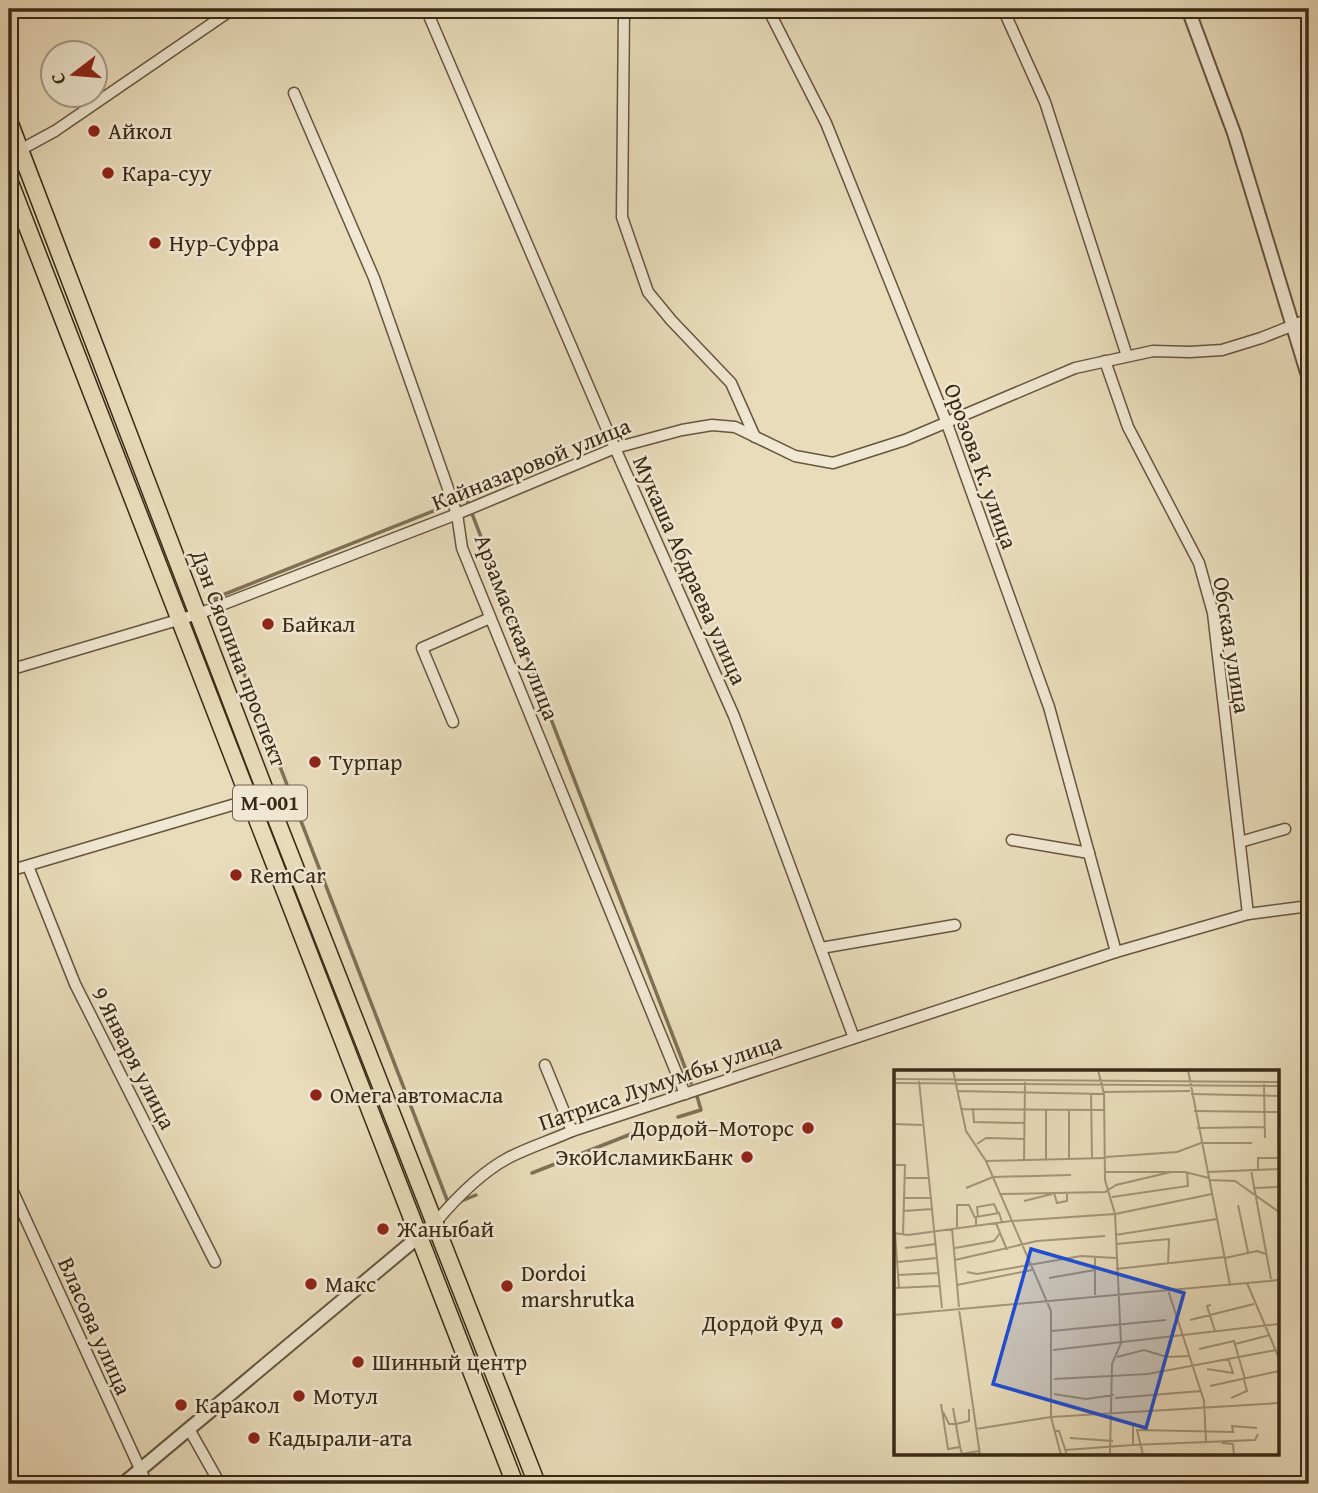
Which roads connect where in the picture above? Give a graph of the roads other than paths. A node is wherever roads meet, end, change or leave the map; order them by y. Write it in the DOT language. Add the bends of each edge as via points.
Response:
graph roads {
  1 [pos="233,9"];
  2 [pos="426,9"];
  3 [pos="624,9"];
  4 [pos="768,9"];
  5 [pos="1003,9"];
  6 [pos="1188,9"];
  7 [pos="294,93"];
  8 [pos="9,121"];
  9 [pos="15,154"];
  10 [pos="9,180"];
  11 [pos="1309,319"];
  12 [pos="1293,327"];
  13 [pos="1127,356"];
  14 [pos="1105,360"];
  15 [pos="1309,379"];
  16 [pos="946,421"];
  17 [pos="755,437"];
  18 [pos="615,448"];
  19 [pos="457,514"];
  20 [pos="198,614"];
  21 [pos="490,618"];
  22 [pos="181,620"];
  23 [pos="9,670"];
  24 [pos="453,722"];
  25 [pos="249,800"];
  26 [pos="1285,830"];
  27 [pos="1012,840"];
  28 [pos="1240,842"];
  29 [pos="1089,853"];
  30 [pos="28,866"];
  31 [pos="9,872"];
  32 [pos="1309,906"];
  33 [pos="1248,914"];
  34 [pos="955,925"];
  35 [pos="322,934"];
  36 [pos="303,942"];
  37 [pos="821,948"];
  38 [pos="1116,952"];
  39 [pos="854,1038"];
  40 [pos="545,1065"];
  41 [pos="685,1094"];
  42 [pos="572,1131"];
  43 [pos="9,1182"];
  44 [pos="435,1223"];
  45 [pos="419,1237"];
  46 [pos="215,1262"];
  47 [pos="189,1429"];
  48 [pos="140,1471"];
  49 [pos="124,1484"];
  50 [pos="147,1484"];
  51 [pos="220,1484"];
  52 [pos="515,1484"];
  53 [pos="537,1484"];
  1 -- 9 [label="street"];
  2 -- 18 [label="street, Мукаша Абдраева улица"];
  3 -- 17 [label="street" via="622,217 648,292 731,383"];
  4 -- 16 [label="street, Орозова К. улица" via="826,123"];
  5 -- 13 [label="street" via="1045,102"];
  6 -- 12 [label="street" via="1234,133"];
  7 -- 19 [label="street, Арзамасская улица" via="374,278"];
  8 -- 9 [label="main road, Дэн Сяопина проспект / M-001"];
  9 -- 20 [label="main road, Дэн Сяопина проспект / M-001"];
  10 -- 22 [label="main road, Дэн Сяопина проспект / M-001"];
  11 -- 12 [label="street, Кайназаровой улица"];
  12 -- 13 [label="street, Кайназаровой улица" via="1222,349"];
  12 -- 15 [label="street"];
  13 -- 14 [label="street, Кайназаровой улица"];
  14 -- 16 [label="street, Кайназаровой улица"];
  14 -- 28 [label="street, Обская улица" via="1128,427 1199,563 1213,613"];
  16 -- 17 [label="street, Кайназаровой улица" via="833,464 795,456"];
  16 -- 29 [label="street, Орозова К. улица" via="1049,707"];
  17 -- 18 [label="street, Кайназаровой улица" via="735,427 712,425"];
  18 -- 19 [label="street, Кайназаровой улица"];
  18 -- 37 [label="street, Мукаша Абдраева улица" via="734,716"];
  19 -- 20 [label="street, Кайназаровой улица"];
  19 -- 21 [label="street, Арзамасская улица" via="462,548"];
  20 -- 22 [label="street, Кайназаровой улица"];
  20 -- 35 [label="main road, Дэн Сяопина проспект / M-001"];
  21 -- 24 [label="street" via="422,648"];
  21 -- 41 [label="street, Арзамасская улица"];
  22 -- 23 [label="street, Кайназаровой улица"];
  22 -- 25 [label="main road, Дэн Сяопина проспект / M-001"];
  25 -- 30 [label="street"];
  25 -- 36 [label="main road, Дэн Сяопина проспект / M-001"];
  26 -- 28 [label="street"];
  27 -- 29 [label="street"];
  28 -- 33 [label="street, Обская улица"];
  29 -- 38 [label="street, Орозова К. улица"];
  30 -- 31 [label="street"];
  30 -- 46 [label="street, 9 Января улица" via="75,984"];
  32 -- 33 [label="street, Патриса Лумумбы улица"];
  33 -- 38 [label="street, Патриса Лумумбы улица"];
  34 -- 37 [label="street"];
  35 -- 36 [label="main road"];
  35 -- 44 [label="main road, Дэн Сяопина проспект / M-001"];
  36 -- 45 [label="main road, Дэн Сяопина проспект / M-001"];
  37 -- 39 [label="street, Мукаша Абдраева улица"];
  38 -- 39 [label="street, Патриса Лумумбы улица"];
  39 -- 41 [label="street, Патриса Лумумбы улица"];
  40 -- 42 [label="street"];
  41 -- 42 [label="street, Патриса Лумумбы улица"];
  42 -- 44 [label="street, Патриса Лумумбы улица" via="501,1163"];
  43 -- 48 [label="street, Власова улица"];
  44 -- 45 [label="street, Патриса Лумумбы улица"];
  44 -- 53 [label="main road, Дэн Сяопина проспект / M-001"];
  45 -- 47 [label="street, Патриса Лумумбы улица"];
  45 -- 52 [label="main road, Дэн Сяопина проспект / M-001"];
  47 -- 48 [label="street, Патриса Лумумбы улица"];
  47 -- 51 [label="street"];
  48 -- 49 [label="street, Патриса Лумумбы улица"];
  48 -- 50 [label="street, Власова улица"];
}
